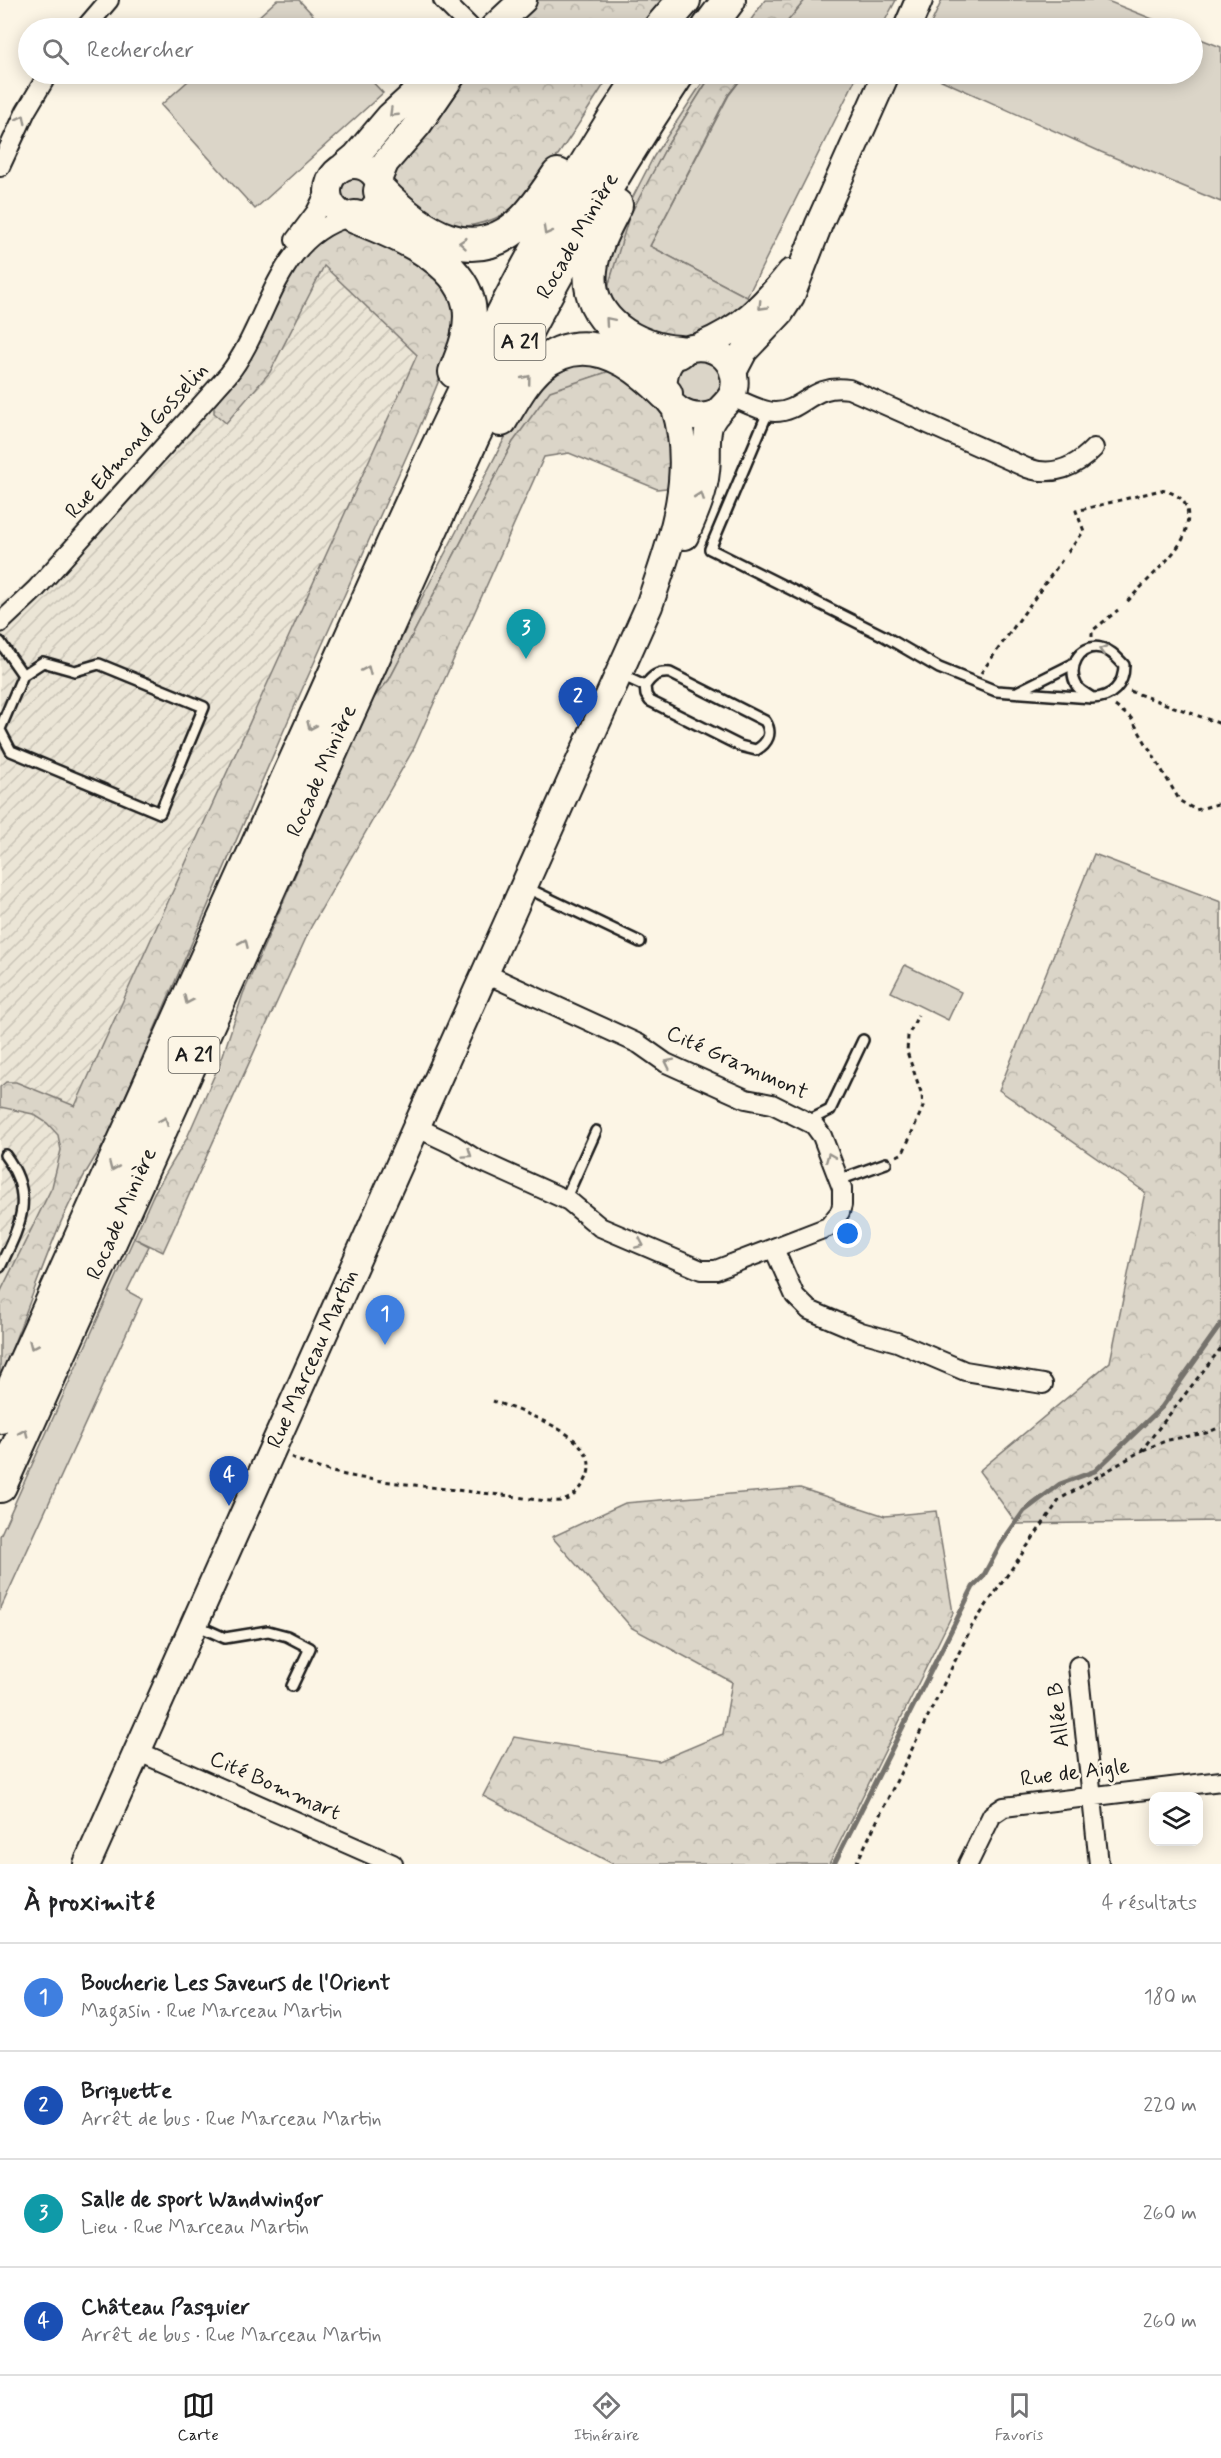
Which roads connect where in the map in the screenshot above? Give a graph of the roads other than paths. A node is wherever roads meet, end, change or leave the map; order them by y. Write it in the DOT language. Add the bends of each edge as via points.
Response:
graph roads {
  1 [pos="109,0"];
  2 [pos="443,0"];
  3 [pos="523,0"];
  4 [pos="684,0"];
  5 [pos="694,0"];
  6 [pos="729,0"];
  7 [pos="919,0"];
  8 [pos="94,18"];
  9 [pos="461,18"];
  10 [pos="504,18"];
  11 [pos="669,18"];
  12 [pos="681,18"];
  13 [pos="716,18"];
  14 [pos="911,18"];
  15 [pos="42,84"];
  16 [pos="425,84"];
  17 [pos="446,84"];
  18 [pos="621,84"];
  19 [pos="637,84"];
  20 [pos="672,84"];
  21 [pos="680,84"];
  22 [pos="882,84"];
  23 [pos="1,159"];
  24 [pos="344,166"];
  25 [pos="379,185"];
  26 [pos="328,188"];
  27 [pos="352,217"];
  28 [pos="819,224"];
  29 [pos="282,272"];
  30 [pos="690,349"];
  31 [pos="727,394"];
  32 [pos="671,401"];
  33 [pos="768,412"];
  34 [pos="1094,448"];
  35 [pos="649,606"];
  36 [pos="374,620"];
  37 [pos="0,622"];
  38 [pos="0,642"];
  39 [pos="1073,664"];
  40 [pos="619,674"];
  41 [pos="23,675"];
  42 [pos="645,686"];
  43 [pos="1017,692"];
  44 [pos="1092,698"];
  45 [pos="0,729"];
  46 [pos="523,886"];
  47 [pos="640,942"];
  48 [pos="484,973"];
  49 [pos="863,1040"];
  50 [pos="808,1121"];
  51 [pos="416,1127"];
  52 [pos="596,1131"];
  53 [pos="5,1155"];
  54 [pos="886,1163"];
  55 [pos="840,1180"];
  56 [pos="565,1200"];
  57 [pos="774,1249"];
  58 [pos="0,1267"];
  59 [pos="1043,1384"];
  60 [pos="0,1417"];
  61 [pos="0,1486"];
  62 [pos="194,1624"];
  63 [pos="1078,1666"];
  64 [pos="292,1686"];
  65 [pos="137,1751"];
  66 [pos="1221,1781"];
  67 [pos="1091,1795"];
  68 [pos="87,1864"];
  69 [pos="393,1864"];
  70 [pos="968,1864"];
  71 [pos="1099,1864"];
  1 -- 8 [label="street"];
  2 -- 9 [label="street"];
  3 -- 10 [label="street"];
  4 -- 11 [label="highway"];
  5 -- 12 [label="highway"];
  6 -- 13 [label="highway"];
  7 -- 14 [label="street"];
  23 -- 15 [label="street, one-way"];
  16 -- 24 [label="street, one-way"];
  17 -- 25 [label="street" via="385,163"];
  18 -- 25 [label="highway, one-way" via="531,213 500,236 476,243 443,239 411,220"];
  19 -- 36 [label="highway, Rocade Minière / A 21, one-way" via="506,305 448,424"];
  20 -- 36 [label="highway, Rocade Minière / A 21" via="606,186 535,312"];
  30 -- 21 [label="highway, one-way" via="651,349 617,330 597,304 590,278 600,238"];
  22 -- 28 [label="street, Rue Marceau Martin"];
  24 -- 25 [label="street" via="366,167"];
  24 -- 26 [label="street" via="332,176"];
  25 -- 27 [label="street" via="378,202 373,209"];
  26 -- 27 [label="street" via="333,207"];
  26 -- 29 [label="street, Rue Edmond Gosselin" via="292,245"];
  27 -- 29 [label="street, Rue Edmond Gosselin" via="315,233"];
  27 -- 36 [label="highway" via="435,256 463,290 470,312 461,359 392,513"];
  28 -- 30 [label="street, Rue Marceau Martin, one-way" via="791,272 761,307 732,331"];
  28 -- 31 [label="street, Rue Marceau Martin" via="786,305 739,358"];
  29 -- 37 [label="street, Rue Edmond Gosselin" via="232,370 36,590"];
  30 -- 31 [label="street" via="711,348 729,362"];
  30 -- 32 [label="street, Rue Marceau Martin" via="672,359 665,374"];
  31 -- 32 [label="street" via="695,417 684,414"];
  31 -- 33 [label="street"];
  35 -- 31 [label="street, Rue Marceau Martin, one-way" via="671,566 700,496 707,467 707,434"];
  32 -- 35 [label="street, Rue Marceau Martin" via="683,444 682,490 674,531"];
  36 -- 32 [label="highway, one-way" via="515,395 538,367 577,349 606,351 630,363"];
  33 -- 34 [label="street" via="785,411 823,389 841,388 858,392 1034,471 1050,472 1072,465"];
  33 -- 43 [label="lane" via="710,549 884,636 939,668 996,691"];
  35 -- 40 [label="street, Rue Marceau Martin"];
  36 -- 60 [label="highway, Rocade Minière / A 21, one-way"];
  61 -- 36 [label="highway, Rocade Minière / A 21, one-way"];
  38 -- 41 [label="lane"];
  39 -- 43 [label="lane"];
  39 -- 44 [label="lane" via="1078,689"];
  44 -- 39 [label="lane, one-way" via="1104,698 1119,687 1124,665 1102,648 1082,651"];
  40 -- 42 [label="lane"];
  40 -- 46 [label="street, Rue Marceau Martin"];
  41 -- 45 [label="lane"];
  41 -- 45 [label="lane" via="43,663 75,671 99,663 204,707 160,813 11,751"];
  42 -- 42 [label="lane" via="650,701 740,746 756,750 764,746 770,735 765,721 670,673 652,676"];
  43 -- 44 [label="lane"];
  46 -- 47 [label="lane"];
  46 -- 48 [label="street, Rue Marceau Martin"];
  50 -- 48 [label="street, Cité Grammont, one-way" via="772,1104 746,1099 666,1063 639,1044"];
  48 -- 51 [label="street, Rue Marceau Martin"];
  49 -- 50 [label="lane" via="830,1110"];
  55 -- 50 [label="street, Cité Grammont, one-way" via="822,1136"];
  51 -- 56 [label="street, Cité Grammont, one-way"];
  51 -- 62 [label="street, Rue Marceau Martin"];
  52 -- 56 [label="lane"];
  53 -- 58 [label="lane" via="21,1182 23,1203 16,1233"];
  54 -- 55 [label="lane"];
  55 -- 57 [label="street, Cité Grammont" via="842,1205 832,1224"];
  56 -- 57 [label="street, Cité Grammont, one-way" via="600,1227 694,1269 716,1270"];
  57 -- 59 [label="street" via="795,1296 809,1310 965,1371"];
  62 -- 64 [label="lane" via="225,1638 268,1631 310,1648"];
  62 -- 65 [label="street, Rue Marceau Martin"];
  63 -- 67 [label="street, Allée B"];
  65 -- 68 [label="street, Rue Marceau Martin"];
  65 -- 69 [label="street, Cité Bommart"];
  66 -- 67 [label="street, Rue de Aigle"];
  67 -- 70 [label="street, Rue de Aigle" via="1004,1807 992,1815"];
  67 -- 71 [label="street, Allée B"];
}
